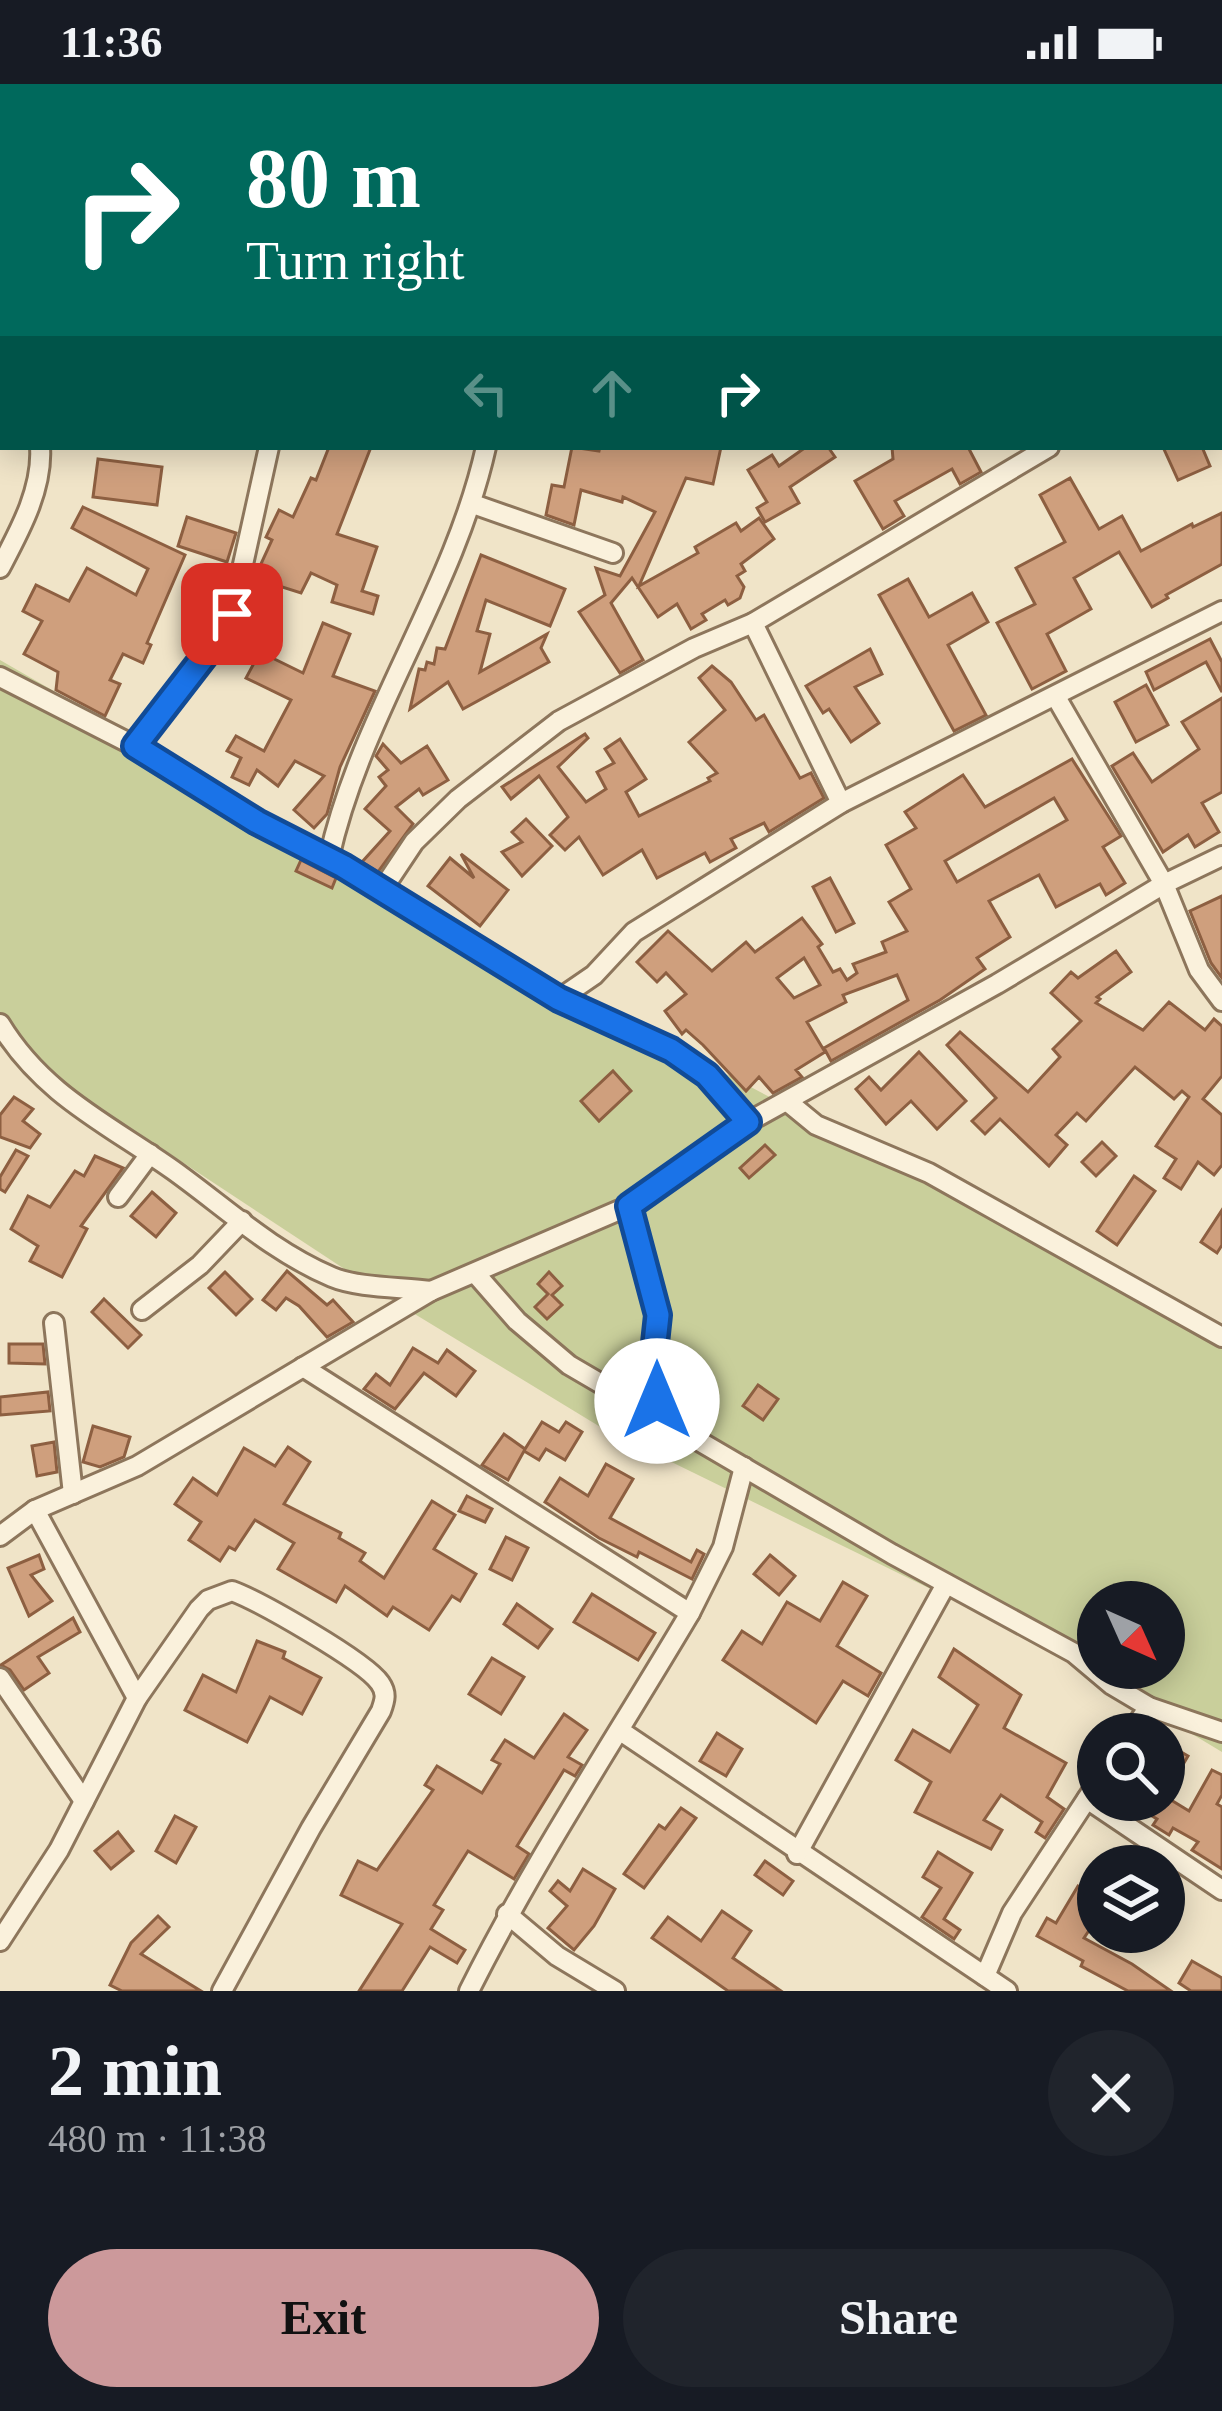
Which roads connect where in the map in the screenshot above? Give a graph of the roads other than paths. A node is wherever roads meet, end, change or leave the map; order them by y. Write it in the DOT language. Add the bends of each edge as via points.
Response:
graph roads {
  1 [pos="40,450"];
  2 [pos="267,450"];
  3 [pos="485,450"];
  4 [pos="1044,450"];
  5 [pos="473,504"];
  6 [pos="614,553"];
  7 [pos="0,568"];
  8 [pos="1222,611"];
  9 [pos="753,623"];
  10 [pos="0,677"];
  11 [pos="1056,698"];
  12 [pos="135,746"];
  13 [pos="842,802"];
  14 [pos="1222,856"];
  15 [pos="329,858"];
  16 [pos="1164,884"];
  17 [pos="382,890"];
  18 [pos="559,999"];
  19 [pos="1222,1001"];
  20 [pos="0,1024"];
  21 [pos="788,1102"];
  22 [pos="748,1122"];
  23 [pos="150,1154"];
  24 [pos="118,1197"];
  25 [pos="629,1206"];
  26 [pos="242,1221"];
  27 [pos="475,1273"];
  28 [pos="431,1292"];
  29 [pos="142,1310"];
  30 [pos="54,1323"];
  31 [pos="1222,1337"];
  32 [pos="303,1367"];
  33 [pos="668,1421"];
  34 [pos="744,1467"];
  35 [pos="73,1494"];
  36 [pos="35,1510"];
  37 [pos="0,1535"];
  38 [pos="946,1584"];
  39 [pos="690,1612"];
  40 [pos="0,1678"];
  41 [pos="137,1698"];
  42 [pos="1149,1706"];
  43 [pos="1144,1713"];
  44 [pos="622,1732"];
  45 [pos="1222,1732"];
  46 [pos="83,1801"];
  47 [pos="1077,1813"];
  48 [pos="1132,1821"];
  49 [pos="797,1853"];
  50 [pos="1222,1890"];
  51 [pos="507,1914"];
  52 [pos="0,1941"];
  53 [pos="985,1976"];
  54 [pos="222,1991"];
  55 [pos="469,1991"];
  56 [pos="615,1991"];
  57 [pos="1007,1991"];
  1 -- 7 [label="street" via="22,526"];
  2 -- 12 [label="street" via="232,614"];
  3 -- 5 [label="street"];
  4 -- 9 [label="street"];
  5 -- 6 [label="street"];
  5 -- 15 [label="street" via="373,725"];
  8 -- 11 [label="street"];
  9 -- 13 [label="street"];
  9 -- 17 [label="street" via="559,721 458,799 414,842"];
  10 -- 12 [label="street"];
  11 -- 13 [label="street"];
  11 -- 16 [label="street"];
  12 -- 15 [label="street"];
  13 -- 18 [label="street" via="634,932"];
  14 -- 16 [label="street"];
  15 -- 17 [label="street"];
  16 -- 19 [label="street" via="1199,970"];
  16 -- 21 [label="street"];
  17 -- 18 [label="street"];
  18 -- 22 [label="street" via="671,1050 707,1075"];
  20 -- 23 [label="street" via="51,1089"];
  21 -- 22 [label="street"];
  21 -- 31 [label="street" via="816,1125 929,1173"];
  22 -- 25 [label="street"];
  23 -- 24 [label="street"];
  23 -- 26 [label="street"];
  25 -- 27 [label="street"];
  25 -- 33 [label="street" via="658,1315 652,1384"];
  26 -- 28 [label="street" via="333,1277"];
  26 -- 29 [label="street"];
  27 -- 28 [label="street"];
  27 -- 33 [label="street" via="569,1365"];
  28 -- 32 [label="street"];
  30 -- 35 [label="street"];
  32 -- 35 [label="street" via="137,1466"];
  32 -- 39 [label="street"];
  33 -- 34 [label="street"];
  34 -- 38 [label="street"];
  34 -- 39 [label="street" via="723,1547"];
  35 -- 36 [label="street"];
  36 -- 37 [label="street"];
  36 -- 41 [label="street"];
  38 -- 42 [label="street" via="1074,1653"];
  38 -- 49 [label="street"];
  39 -- 44 [label="street"];
  40 -- 46 [label="street"];
  41 -- 46 [label="street"];
  41 -- 54 [label="street" via="199,1609 232,1591 353,1661 383,1688 381,1711"];
  42 -- 43 [label="street"];
  42 -- 45 [label="street"];
  44 -- 49 [label="street"];
  44 -- 51 [label="street"];
  46 -- 52 [label="street"];
  47 -- 53 [label="street" via="1012,1912"];
  48 -- 50 [label="street"];
  49 -- 53 [label="street"];
  51 -- 55 [label="street"];
  51 -- 56 [label="street"];
  53 -- 57 [label="street"];
}
